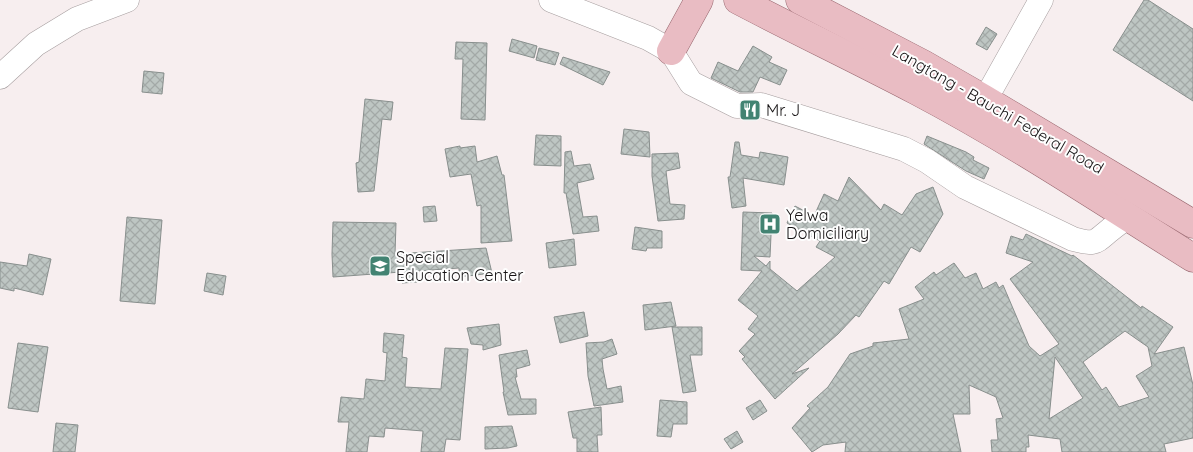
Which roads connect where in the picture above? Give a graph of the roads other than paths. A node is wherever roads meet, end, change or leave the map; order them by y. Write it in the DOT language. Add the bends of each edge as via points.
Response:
graph roads {
  1 [pos="127,0"];
  2 [pos="551,0"];
  3 [pos="699,0"];
  4 [pos="738,0"];
  5 [pos="800,0"];
  6 [pos="1041,0"];
  7 [pos="671,51"];
  8 [pos="0,77"];
  9 [pos="979,111"];
  10 [pos="1127,217"];
  11 [pos="1193,224"];
  12 [pos="1193,258"];
  1 -- 8 [label="street" via="77,19 36,44"];
  2 -- 7 [label="street" via="648,38"];
  3 -- 7 [label="main road"];
  4 -- 9 [label="main road" via="917,91"];
  5 -- 9 [label="main road, Langtang - Bauchi Federal Road" via="923,64"];
  6 -- 9 [label="street"];
  7 -- 10 [label="street" via="691,84 738,106 761,105 904,150 927,161 965,187 1073,240 1087,243 1100,240"];
  9 -- 10 [label="main road" via="1013,145"];
  9 -- 11 [label="main road, Langtang - Bauchi Federal Road"];
  10 -- 12 [label="main road"];
}
